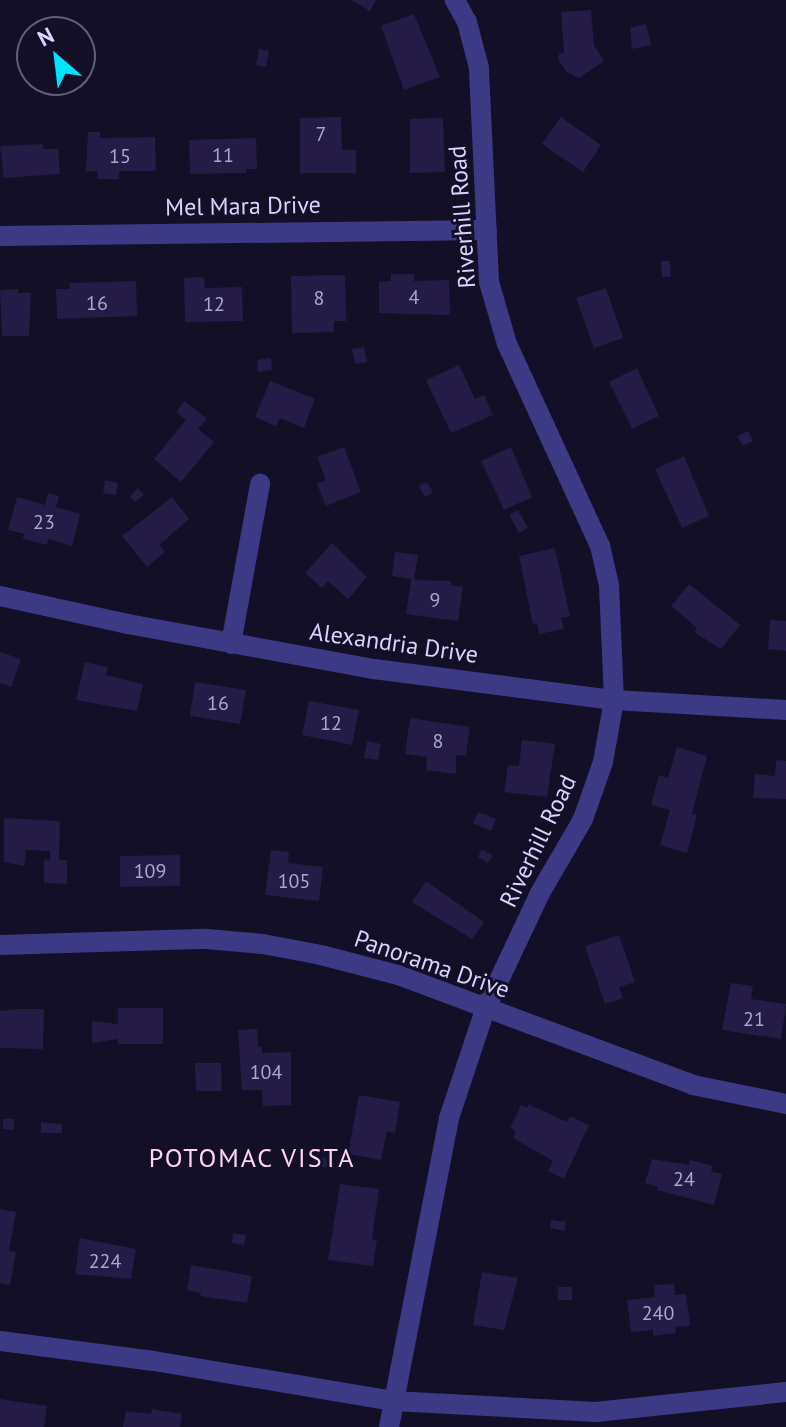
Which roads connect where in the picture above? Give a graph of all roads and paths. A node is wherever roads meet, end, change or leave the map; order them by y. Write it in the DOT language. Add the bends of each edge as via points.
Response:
graph roads {
  1 [pos="455,0"];
  2 [pos="487,230"];
  3 [pos="0,236"];
  4 [pos="260,484"];
  5 [pos="0,596"];
  6 [pos="231,644"];
  7 [pos="614,700"];
  8 [pos="786,710"];
  9 [pos="0,945"];
  10 [pos="485,1010"];
  11 [pos="786,1104"];
  12 [pos="0,1341"];
  13 [pos="786,1392"];
  14 [pos="393,1401"];
  15 [pos="389,1427"];
  1 -- 2 [label="street, Riverhill Road" via="479,68"];
  2 -- 3 [label="street, Mel Mara Drive"];
  2 -- 7 [label="street, Riverhill Road" via="489,282 499,323 586,510 604,561"];
  4 -- 6 [label="street"];
  5 -- 6 [label="street, Alexandria Drive"];
  6 -- 7 [label="street, Alexandria Drive" via="374,669"];
  7 -- 8 [label="street, Alexandria Drive"];
  7 -- 10 [label="street, Riverhill Road" via="600,771 583,819 540,893"];
  9 -- 10 [label="street, Panorama Drive" via="207,939 263,944 368,966"];
  10 -- 11 [label="street, Panorama Drive" via="693,1085"];
  10 -- 14 [label="street, Riverhill Road" via="449,1118"];
  12 -- 14 [label="street"];
  13 -- 14 [label="street" via="596,1412"];
  14 -- 15 [label="street, Riverhill Road"];
}
